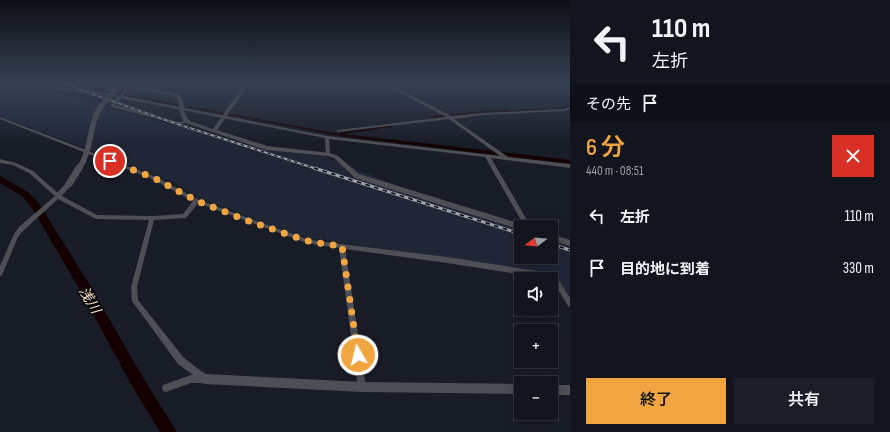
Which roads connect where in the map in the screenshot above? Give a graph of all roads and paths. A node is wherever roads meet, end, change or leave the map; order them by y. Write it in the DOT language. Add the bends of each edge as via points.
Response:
graph roads {
  1 [pos="103,103"];
  2 [pos="115,103"];
  3 [pos="155,103"];
  4 [pos="181,103"];
  5 [pos="234,103"];
  6 [pos="421,103"];
  7 [pos="570,108"];
  8 [pos="182,109"];
  9 [pos="226,115"];
  10 [pos="449,118"];
  11 [pos="1,119"];
  12 [pos="188,122"];
  13 [pos="214,131"];
  14 [pos="338,131"];
  15 [pos="327,137"];
  16 [pos="328,154"];
  17 [pos="487,156"];
  18 [pos="505,157"];
  19 [pos="0,162"];
  20 [pos="570,166"];
  21 [pos="58,196"];
  22 [pos="197,201"];
  23 [pos="152,218"];
  24 [pos="524,220"];
  25 [pos="514,225"];
  26 [pos="558,239"];
  27 [pos="570,243"];
  28 [pos="342,246"];
  29 [pos="517,272"];
  30 [pos="0,273"];
  31 [pos="558,284"];
  32 [pos="570,304"];
  33 [pos="205,379"];
  34 [pos="362,387"];
  35 [pos="166,388"];
  36 [pos="514,389"];
  37 [pos="558,390"];
  38 [pos="570,390"];
  1 -- 21 [label="street, bridge" via="95,118 86,157"];
  2 -- 12 [label="street" via="112,106 178,123"];
  3 -- 8 [label="street"];
  4 -- 8 [label="street"];
  5 -- 9 [label="street"];
  6 -- 10 [label="street"];
  7 -- 10 [label="street"];
  8 -- 9 [label="street"];
  8 -- 12 [label="street" via="184,119"];
  9 -- 13 [label="street"];
  9 -- 15 [label="street"];
  10 -- 14 [label="street"];
  10 -- 18 [label="street"];
  11 -- 22 [label="street" via="154,178"];
  12 -- 13 [label="street"];
  13 -- 16 [label="street" via="266,148"];
  15 -- 16 [label="street"];
  15 -- 17 [label="street"];
  16 -- 25 [label="street" via="336,157 357,176"];
  17 -- 18 [label="street"];
  17 -- 24 [label="street"];
  18 -- 20 [label="street"];
  19 -- 21 [label="street" via="14,164 31,172"];
  21 -- 23 [label="street" via="96,218"];
  21 -- 30 [label="street" via="16,236"];
  22 -- 23 [label="street" via="184,216"];
  22 -- 28 [label="street" via="304,240"];
  23 -- 33 [label="street" via="134,287 135,301 181,361"];
  26 -- 27 [label="street"];
  28 -- 29 [label="street"];
  28 -- 34 [label="street"];
  31 -- 32 [label="street"];
  33 -- 34 [label="street"];
  33 -- 35 [label="street" via="191,379"];
  34 -- 36 [label="street"];
  37 -- 38 [label="street"];
}
